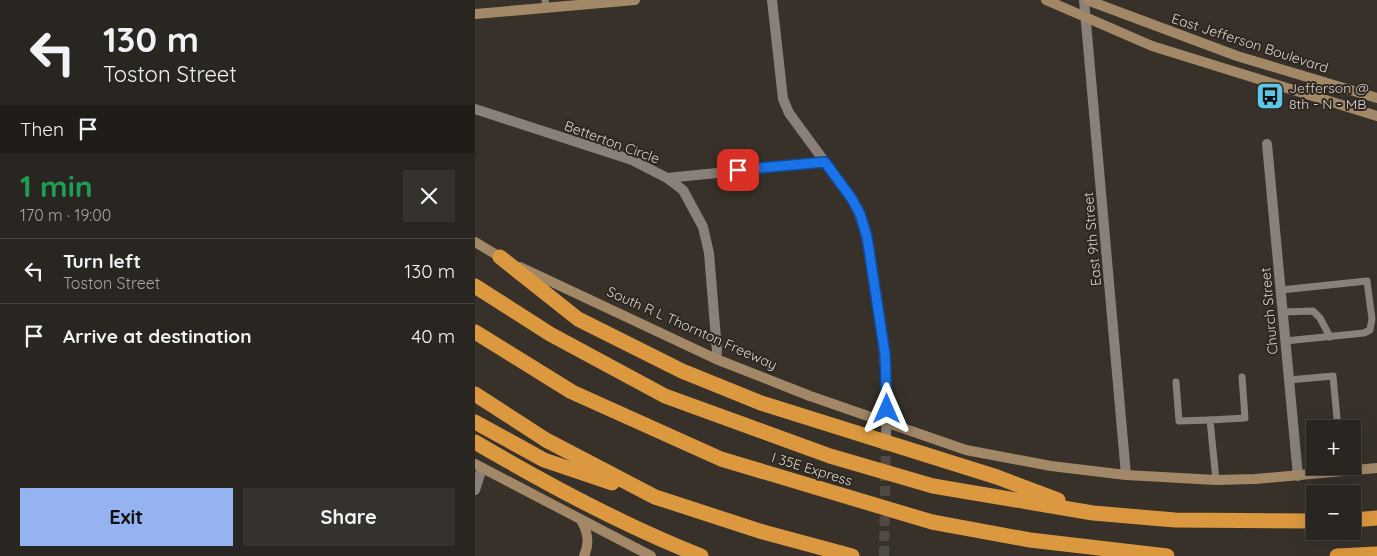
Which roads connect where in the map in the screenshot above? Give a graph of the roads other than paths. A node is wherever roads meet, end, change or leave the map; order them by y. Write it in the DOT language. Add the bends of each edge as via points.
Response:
graph roads {
  1 [pos="635,0"];
  2 [pos="772,0"];
  3 [pos="1046,0"];
  4 [pos="1086,0"];
  5 [pos="545,4"];
  6 [pos="475,14"];
  7 [pos="1086,18"];
  8 [pos="1268,66"];
  9 [pos="1264,82"];
  10 [pos="1377,98"];
  11 [pos="475,109"];
  12 [pos="1377,116"];
  13 [pos="1267,144"];
  14 [pos="825,162"];
  15 [pos="667,178"];
  16 [pos="475,242"];
  17 [pos="499,258"];
  18 [pos="475,286"];
  19 [pos="1281,290"];
  20 [pos="1283,312"];
  21 [pos="475,332"];
  22 [pos="1330,337"];
  23 [pos="1285,340"];
  24 [pos="716,359"];
  25 [pos="1242,377"];
  26 [pos="1289,380"];
  27 [pos="1176,382"];
  28 [pos="475,394"];
  29 [pos="1211,420"];
  30 [pos="1338,420"];
  31 [pos="475,422"];
  32 [pos="887,424"];
  33 [pos="886,436"];
  34 [pos="475,442"];
  35 [pos="478,466"];
  36 [pos="1361,468"];
  37 [pos="1377,468"];
  38 [pos="1126,475"];
  39 [pos="1306,475"];
  40 [pos="1298,476"];
  41 [pos="1216,480"];
  42 [pos="475,490"];
  43 [pos="655,497"];
  44 [pos="1093,513"];
  45 [pos="1377,518"];
  46 [pos="581,519"];
  47 [pos="1361,519"];
  48 [pos="1306,521"];
  49 [pos="1377,554"];
  50 [pos="584,556"];
  51 [pos="651,556"];
  52 [pos="701,556"];
  53 [pos="852,556"];
  54 [pos="1167,556"];
  55 [pos="1337,556"];
  1 -- 5 [label="main road"];
  2 -- 14 [label="street" via="783,99 789,113"];
  3 -- 7 [label="main road"];
  4 -- 7 [label="street, East 9th Street"];
  4 -- 8 [label="main road, East Jefferson Boulevard"];
  5 -- 6 [label="main road"];
  7 -- 9 [label="main road" via="1152,46"];
  7 -- 38 [label="street, East 9th Street"];
  8 -- 9 [label="main road"];
  8 -- 10 [label="main road, East Jefferson Boulevard"];
  9 -- 12 [label="main road"];
  11 -- 15 [label="street, Betterton Circle" via="631,160"];
  13 -- 19 [label="street, Church Street"];
  14 -- 15 [label="street"];
  14 -- 32 [label="street" via="856,206 867,237 885,354"];
  15 -- 24 [label="street, Betterton Circle" via="683,190 703,227 709,253"];
  16 -- 17 [label="main road, South R L Thornton Freeway"];
  17 -- 24 [label="main road, South R L Thornton Freeway"];
  17 -- 44 [label="highway" via="578,319 682,371 761,403 997,477"];
  18 -- 44 [label="highway" via="550,334 665,396 830,456 933,486"];
  19 -- 20 [label="street, Church Street"];
  19 -- 22 [label="lane" via="1367,281 1371,330"];
  20 -- 22 [label="lane" via="1313,311"];
  20 -- 23 [label="street, Church Street"];
  21 -- 54 [label="highway, I 35E Express" via="572,392 721,459 932,522 1030,540"];
  22 -- 23 [label="lane"];
  23 -- 26 [label="street, Church Street"];
  24 -- 32 [label="main road, South R L Thornton Freeway"];
  25 -- 29 [label="lane" via="1245,418"];
  26 -- 30 [label="lane" via="1333,376"];
  26 -- 40 [label="street, Church Street"];
  27 -- 29 [label="lane" via="1179,421"];
  28 -- 43 [label="highway" via="546,440"];
  29 -- 41 [label="lane"];
  31 -- 43 [label="highway" via="544,460"];
  32 -- 33 [label="street"];
  32 -- 38 [label="main road, South R L Thornton Freeway" via="967,450 1051,466"];
  34 -- 52 [label="highway" via="557,490 659,540"];
  35 -- 42 [label="street"];
  35 -- 46 [label="main road"];
  36 -- 37 [label="main road, South R L Thornton Freeway"];
  38 -- 41 [label="main road, South R L Thornton Freeway"];
  39 -- 40 [label="main road, South R L Thornton Freeway"];
  40 -- 41 [label="main road, South R L Thornton Freeway"];
  43 -- 53 [label="highway" via="763,532"];
  44 -- 48 [label="highway" via="1175,520"];
  45 -- 47 [label="highway"];
  46 -- 50 [label="main road" via="588,541"];
  46 -- 51 [label="main road"];
  49 -- 55 [label="highway"];
}
